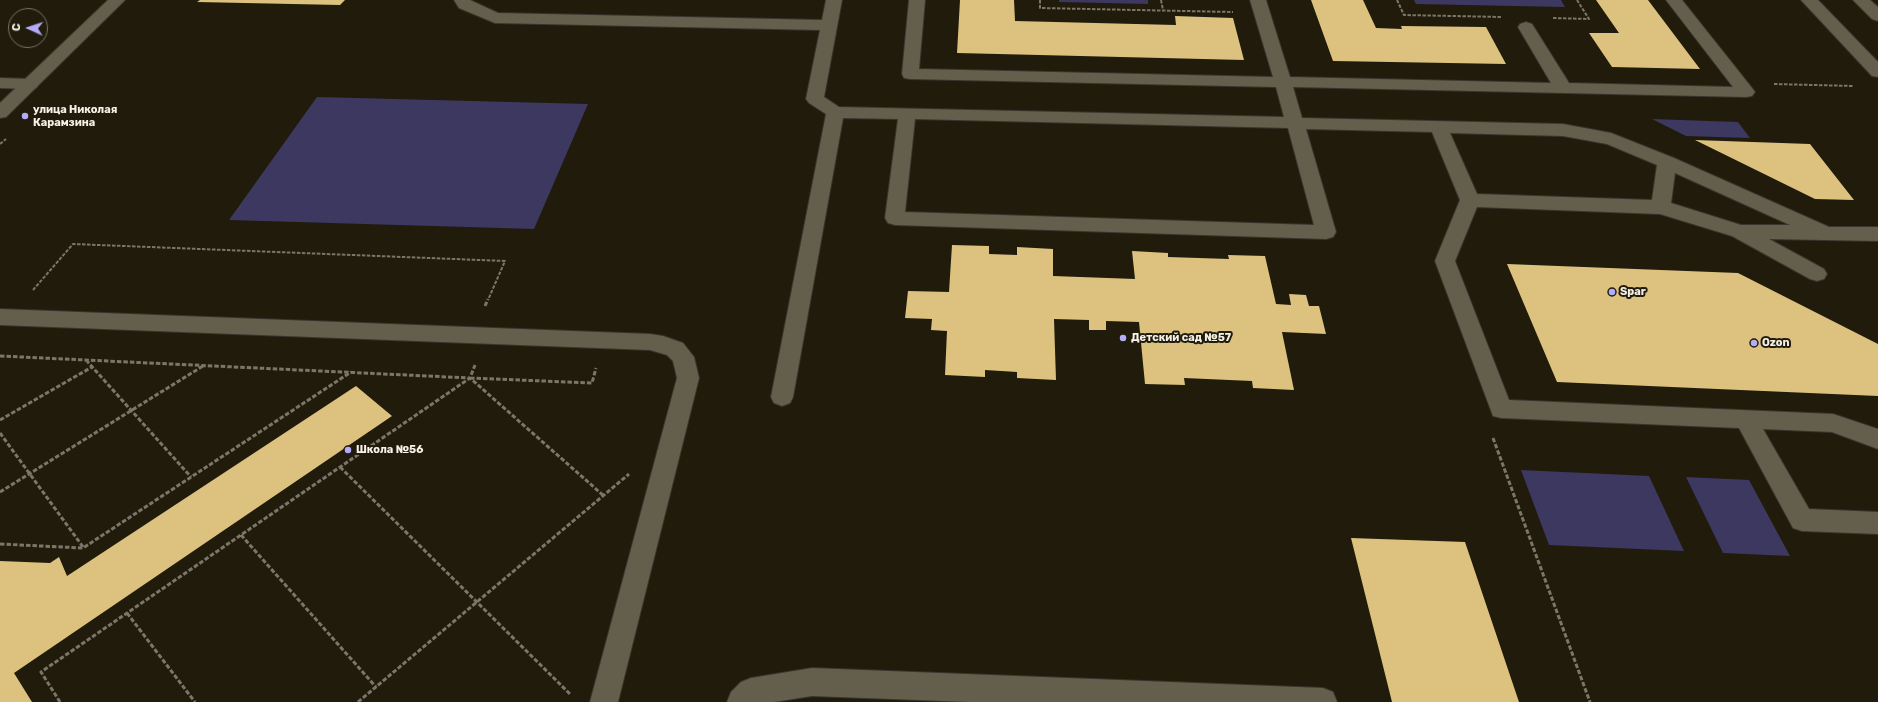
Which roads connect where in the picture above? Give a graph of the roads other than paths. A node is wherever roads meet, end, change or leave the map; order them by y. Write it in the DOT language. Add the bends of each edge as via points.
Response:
graph roads {
  1 [pos="117,0"];
  2 [pos="462,0"];
  3 [pos="834,0"];
  4 [pos="917,0"];
  5 [pos="1674,0"];
  6 [pos="1809,0"];
  7 [pos="1861,0"];
  8 [pos="1259,6"];
  9 [pos="1878,16"];
  10 [pos="829,25"];
  11 [pos="1526,27"];
  12 [pos="1878,72"];
  13 [pos="1282,82"];
  14 [pos="0,83"];
  15 [pos="30,84"];
  16 [pos="1563,88"];
  17 [pos="836,112"];
  18 [pos="0,113"];
  19 [pos="907,114"];
  20 [pos="1295,123"];
  21 [pos="1438,126"];
  22 [pos="1667,162"];
  23 [pos="1470,200"];
  24 [pos="1661,206"];
  25 [pos="1739,231"];
  26 [pos="1826,234"];
  27 [pos="1878,234"];
  28 [pos="1817,274"];
  29 [pos="5,317"];
  30 [pos="782,398"];
  31 [pos="1746,420"];
  32 [pos="1878,439"];
  33 [pos="1878,523"];
  34 [pos="604,702"];
  35 [pos="742,702"];
  36 [pos="1323,702"];
  1 -- 15 [label="street"];
  2 -- 10 [label="street" via="465,5 495,18"];
  3 -- 10 [label="street"];
  4 -- 13 [label="street" via="910,74"];
  5 -- 16 [label="street" via="1746,92"];
  6 -- 12 [label="street"];
  7 -- 9 [label="street"];
  8 -- 13 [label="street"];
  10 -- 17 [label="street" via="815,99"];
  11 -- 16 [label="street"];
  13 -- 16 [label="street"];
  13 -- 20 [label="street"];
  14 -- 15 [label="street"];
  15 -- 18 [label="street"];
  17 -- 19 [label="street"];
  17 -- 30 [label="street"];
  19 -- 20 [label="street"];
  19 -- 20 [label="street" via="896,218 1326,232"];
  20 -- 21 [label="street"];
  21 -- 22 [label="street" via="1563,130 1611,139"];
  21 -- 23 [label="street"];
  22 -- 24 [label="street"];
  22 -- 26 [label="street"];
  23 -- 24 [label="street"];
  23 -- 31 [label="street" via="1445,261 1501,409"];
  24 -- 25 [label="street"];
  25 -- 26 [label="street"];
  25 -- 28 [label="street"];
  26 -- 27 [label="street"];
  29 -- 34 [label="street" via="480,335 663,344 675,349 683,357 687,368 686,388"];
  31 -- 32 [label="street" via="1834,423"];
  31 -- 33 [label="street" via="1802,520"];
  35 -- 36 [label="street" via="751,692 812,682"];
}
